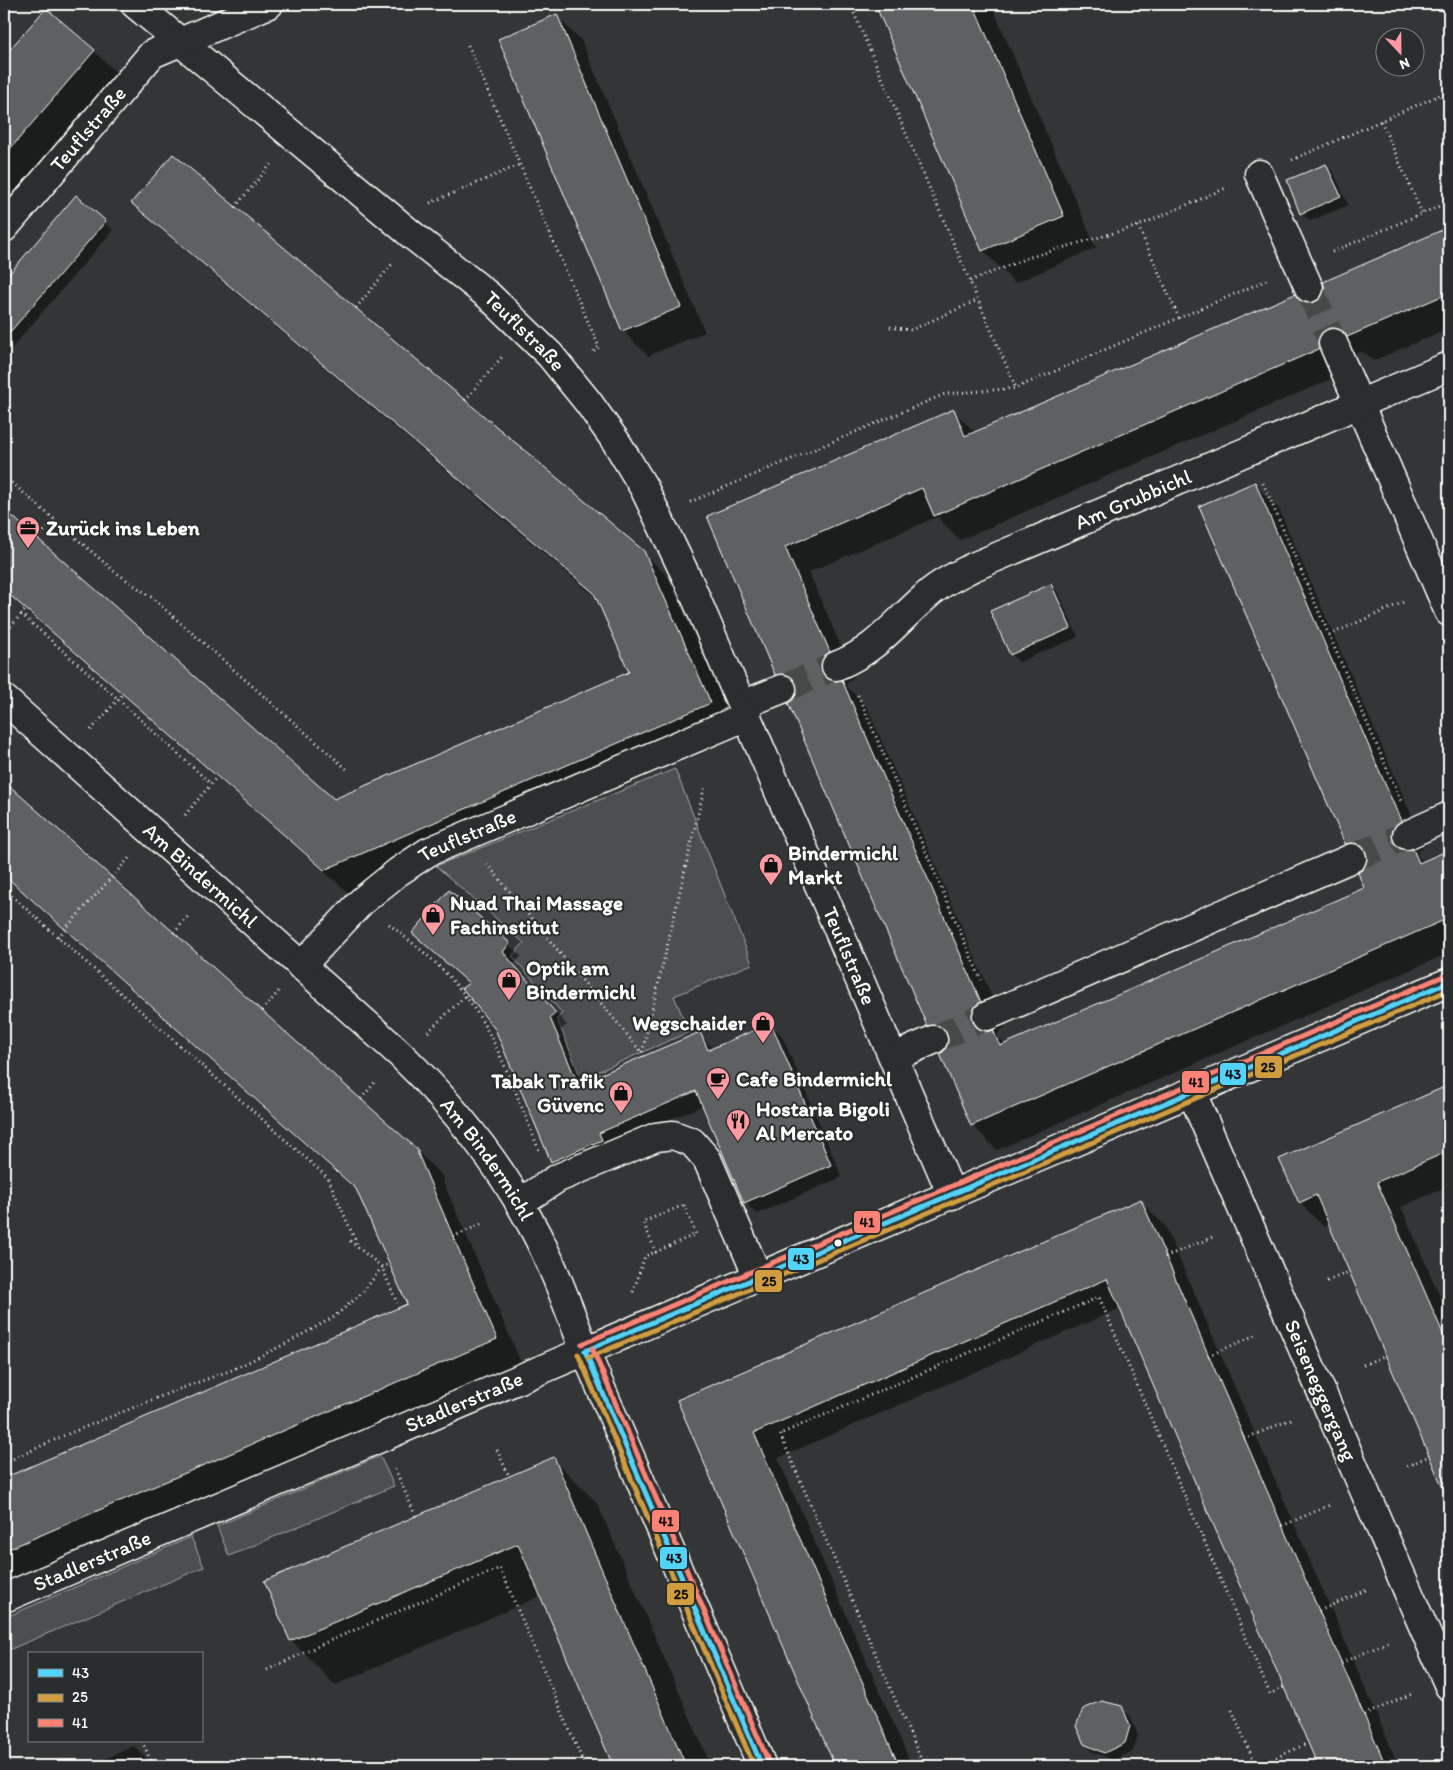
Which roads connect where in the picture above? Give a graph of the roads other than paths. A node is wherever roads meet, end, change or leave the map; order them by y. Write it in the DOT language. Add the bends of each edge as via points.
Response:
graph roads {
  1 [pos="134,4"];
  2 [pos="269,4"];
  3 [pos="180,42"];
  4 [pos="1260,174"];
  5 [pos="4,228"];
  6 [pos="1305,277"];
  7 [pos="1333,343"];
  8 [pos="1449,366"];
  9 [pos="1360,404"];
  10 [pos="1449,612"];
  11 [pos="836,666"];
  12 [pos="782,689"];
  13 [pos="4,700"];
  14 [pos="744,711"];
  15 [pos="1449,816"];
  16 [pos="1411,833"];
  17 [pos="1352,858"];
  18 [pos="302,966"];
  19 [pos="1449,982"];
  20 [pos="991,1015"];
  21 [pos="934,1040"];
  22 [pos="894,1057"];
  23 [pos="1192,1093"];
  24 [pos="952,1195"];
  25 [pos="519,1203"];
  26 [pos="758,1277"];
  27 [pos="585,1351"];
  28 [pos="4,1598"];
  29 [pos="1448,1682"];
  30 [pos="762,1766"];
  1 -- 3 [label="street, Teuflstraße"];
  2 -- 3 [label="street"];
  3 -- 5 [label="street, Teuflstraße" via="152,54"];
  3 -- 14 [label="street, Teuflstraße" via="489,296 550,356 588,402 644,488 686,574"];
  4 -- 6 [label="street"];
  7 -- 9 [label="street"];
  8 -- 9 [label="street, Am Grubbichl"];
  9 -- 10 [label="street"];
  9 -- 11 [label="street, Am Grubbichl" via="973,567 937,587 870,648"];
  12 -- 14 [label="street"];
  13 -- 18 [label="street, Am Bindermichl"];
  14 -- 18 [label="street, Teuflstraße" via="428,852 362,901"];
  14 -- 22 [label="street, Teuflstraße"];
  15 -- 16 [label="street"];
  17 -- 20 [label="street"];
  18 -- 25 [label="street, Am Bindermichl" via="424,1078 485,1152"];
  19 -- 23 [label="street, Stadlerstraße"];
  21 -- 22 [label="street"];
  22 -- 24 [label="street, Teuflstraße"];
  23 -- 24 [label="street, Stadlerstraße"];
  23 -- 29 [label="street, Seiseneggergang"];
  24 -- 26 [label="street, Stadlerstraße"];
  25 -- 26 [label="street" via="558,1178 656,1137 673,1135 692,1142 707,1159"];
  25 -- 27 [label="street, Am Bindermichl" via="554,1271"];
  26 -- 27 [label="street, Stadlerstraße"];
  27 -- 28 [label="street, Stadlerstraße"];
  27 -- 30 [label="street, Am Bindermichl"];
}
